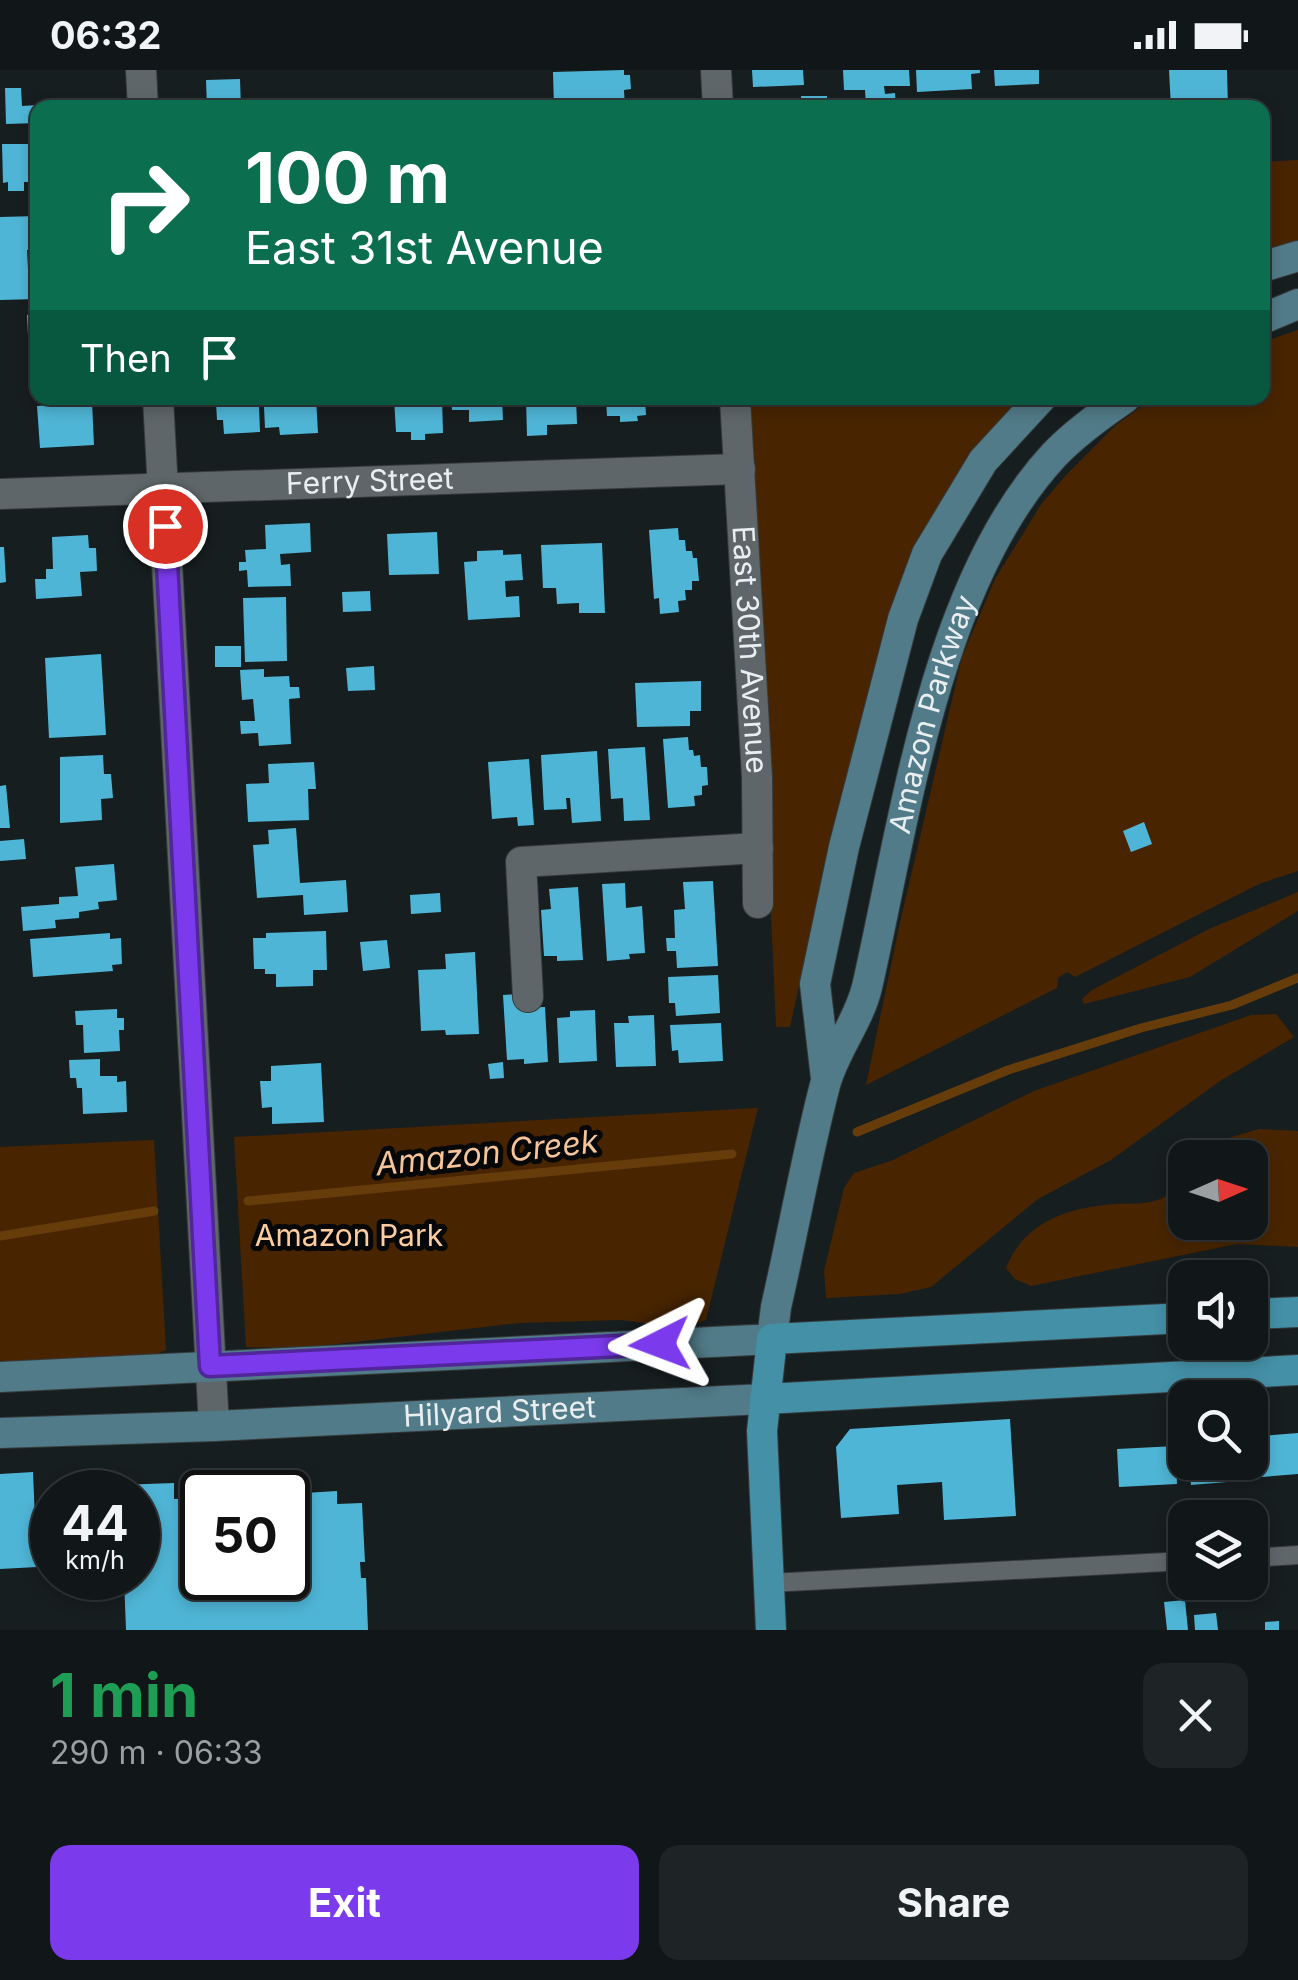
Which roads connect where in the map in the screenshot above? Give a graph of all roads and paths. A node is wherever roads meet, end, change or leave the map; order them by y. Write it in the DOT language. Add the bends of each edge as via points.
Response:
graph roads {
  1 [pos="140,70"];
  2 [pos="716,70"];
  3 [pos="142,100"];
  4 [pos="718,100"];
  5 [pos="1298,256"];
  6 [pos="1270,265"];
  7 [pos="1298,304"];
  8 [pos="1270,315"];
  9 [pos="158,405"];
  10 [pos="735,405"];
  11 [pos="1035,405"];
  12 [pos="1116,405"];
  13 [pos="740,469"];
  14 [pos="163,488"];
  15 [pos="0,494"];
  16 [pos="758,848"];
  17 [pos="758,903"];
  18 [pos="528,998"];
  19 [pos="826,1081"];
  20 [pos="1298,1312"];
  21 [pos="1268,1313"];
  22 [pos="1168,1319"];
  23 [pos="772,1338"];
  24 [pos="210,1366"];
  25 [pos="1298,1370"];
  26 [pos="0,1376"];
  27 [pos="765,1398"];
  28 [pos="214,1426"];
  29 [pos="0,1433"];
  30 [pos="1298,1555"];
  31 [pos="1268,1557"];
  32 [pos="1168,1562"];
  33 [pos="770,1583"];
  34 [pos="771,1630"];
  1 -- 3 [label="street"];
  2 -- 4 [label="street"];
  5 -- 6 [label="main road"];
  7 -- 8 [label="main road"];
  9 -- 14 [label="street"];
  10 -- 13 [label="street, East 30th Avenue"];
  11 -- 19 [label="main road, Amazon Parkway" via="983,461 928,554 902,620 816,984"];
  12 -- 19 [label="main road, Amazon Parkway" via="1055,454 1026,490 962,610 895,852 865,992"];
  13 -- 14 [label="street, Ferry Street"];
  13 -- 16 [label="street, East 30th Avenue"];
  14 -- 15 [label="street, Ferry Street"];
  14 -- 24 [label="street"];
  16 -- 17 [label="street, East 30th Avenue"];
  16 -- 18 [label="street" via="521,862"];
  19 -- 23 [label="main road, Amazon Parkway"];
  20 -- 21 [label="main road"];
  22 -- 23 [label="main road, Hilyard Street"];
  23 -- 24 [label="main road, Hilyard Street"];
  23 -- 27 [label="main road, Amazon Parkway"];
  24 -- 26 [label="main road, Hilyard Street"];
  24 -- 28 [label="street"];
  25 -- 27 [label="main road, Hilyard Street"];
  27 -- 28 [label="main road, Hilyard Street"];
  27 -- 33 [label="main road"];
  28 -- 29 [label="main road, Hilyard Street"];
  30 -- 31 [label="lane"];
  32 -- 33 [label="lane"];
  33 -- 34 [label="main road"];
}
